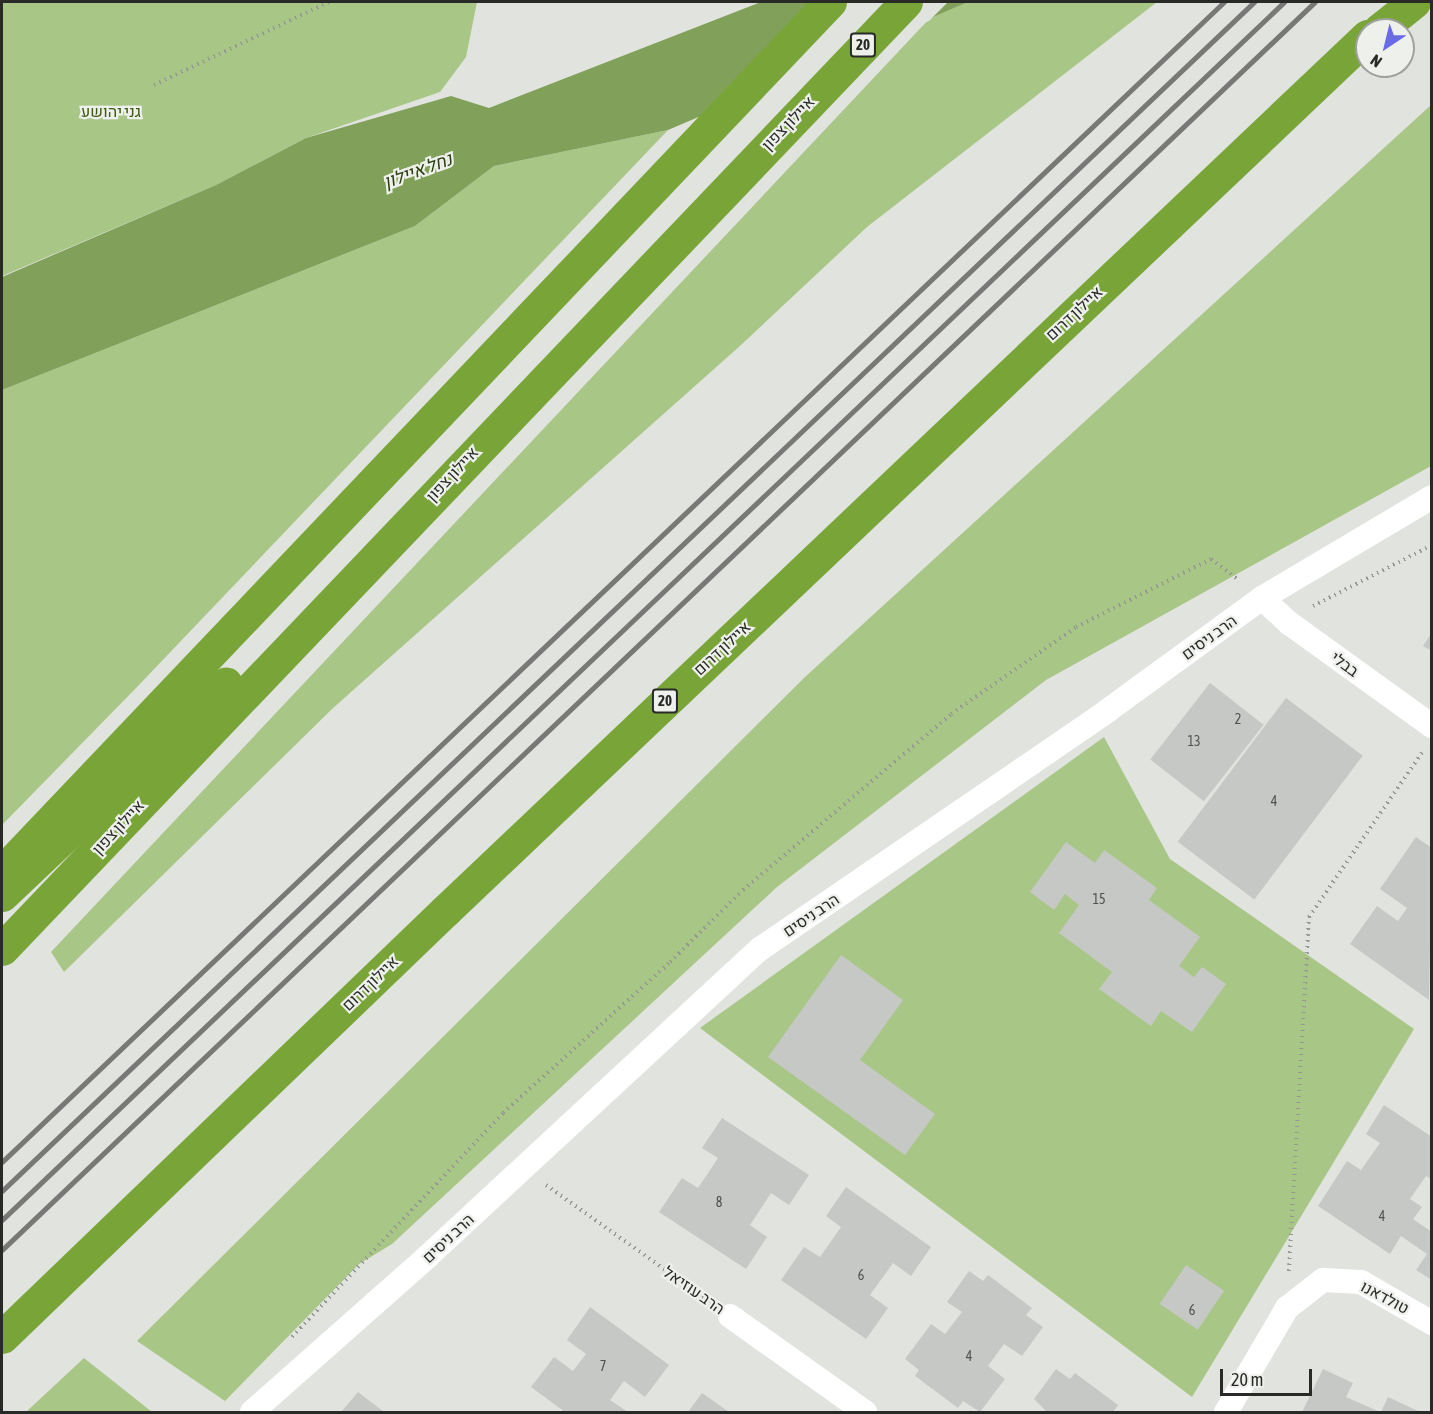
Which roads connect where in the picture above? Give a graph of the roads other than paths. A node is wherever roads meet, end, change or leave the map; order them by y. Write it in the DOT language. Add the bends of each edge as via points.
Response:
graph roads {
  1 [pos="830,2"];
  2 [pos="906,2"];
  3 [pos="1402,2"];
  4 [pos="1414,2"];
  5 [pos="1385,18"];
  6 [pos="1394,18"];
  7 [pos="1355,47"];
  8 [pos="1355,50"];
  9 [pos="1333,68"];
  10 [pos="498,426"];
  11 [pos="1431,497"];
  12 [pos="1262,598"];
  13 [pos="1428,736"];
  14 [pos="2,872"];
  15 [pos="2,895"];
  16 [pos="2,950"];
  17 [pos="730,1316"];
  18 [pos="1431,1323"];
  19 [pos="2,1337"];
  20 [pos="252,1413"];
  21 [pos="865,1413"];
  22 [pos="1226,1413"];
  1 -- 14 [label="highway"];
  2 -- 10 [label="highway, איילון צפון / 20"];
  3 -- 5 [label="highway"];
  4 -- 6 [label="highway"];
  7 -- 9 [label="highway, איילון דרום / 20"];
  8 -- 9 [label="highway"];
  9 -- 19 [label="highway, איילון דרום / 20" via="444,911"];
  10 -- 15 [label="highway"];
  10 -- 16 [label="highway, איילון צפון / 20"];
  11 -- 12 [label="street, הרב ניסים"];
  12 -- 13 [label="street, בבלי"];
  12 -- 20 [label="street, הרב ניסים" via="1107,711 760,949"];
  17 -- 21 [label="street, הרב עוזיאל"];
  18 -- 22 [label="street, טולדאנו" via="1361,1282 1323,1280 1287,1308"];
}
